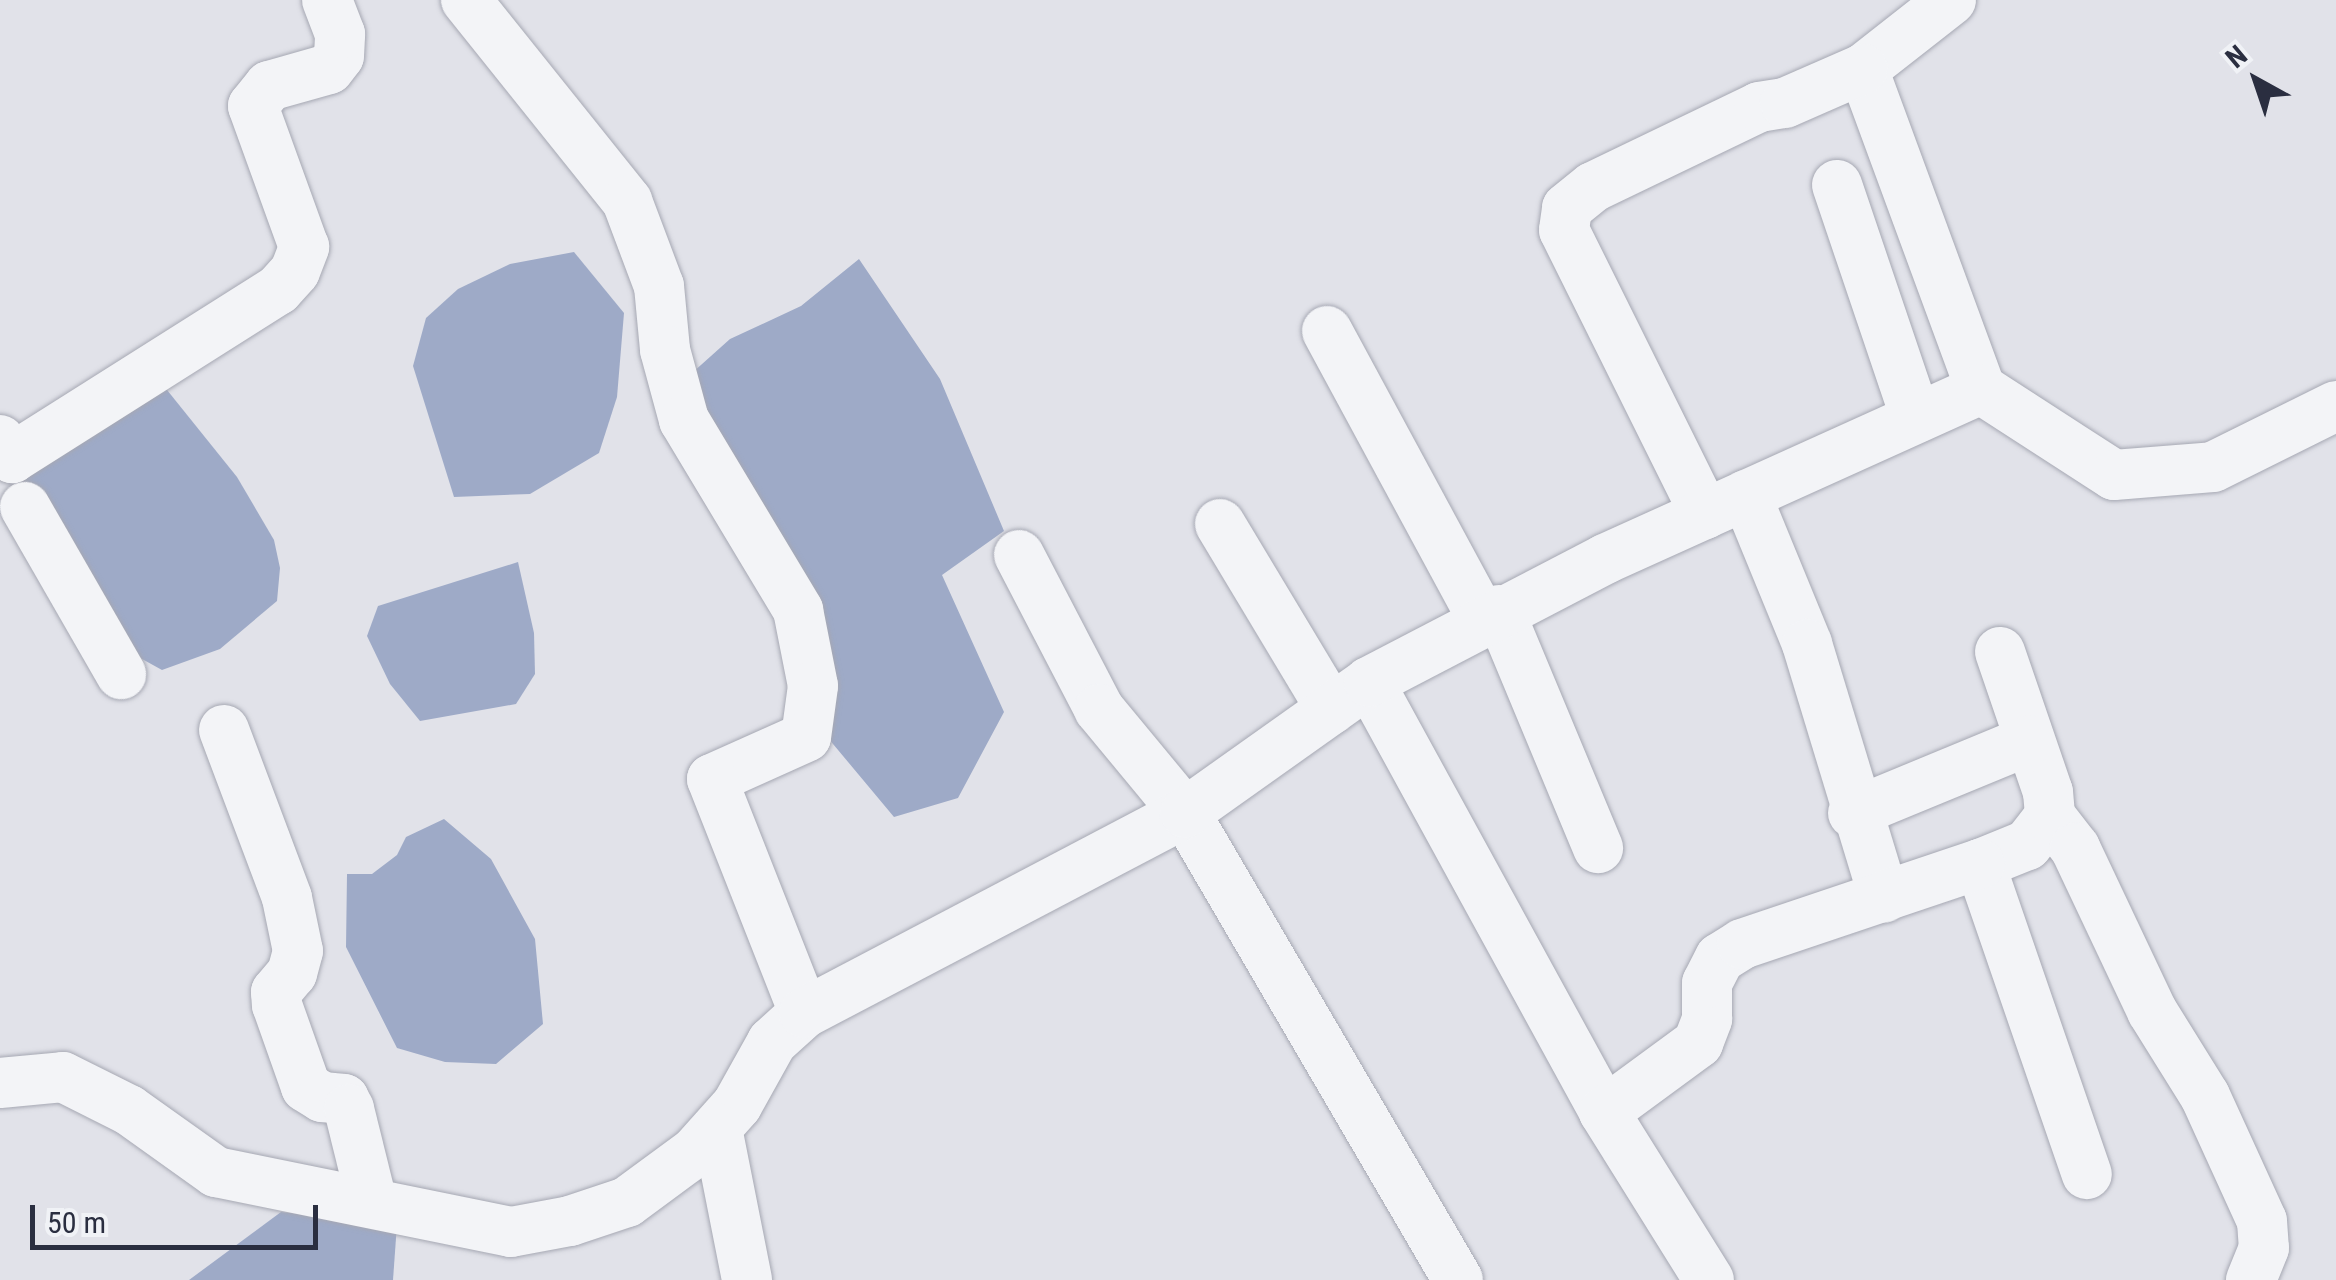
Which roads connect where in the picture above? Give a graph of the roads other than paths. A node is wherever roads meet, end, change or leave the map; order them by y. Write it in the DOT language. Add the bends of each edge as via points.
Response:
graph roads {
  1 [pos="327,0"];
  2 [pos="466,0"];
  3 [pos="1951,0"];
  4 [pos="1862,69"];
  5 [pos="1837,185"];
  6 [pos="1327,331"];
  7 [pos="1981,389"];
  8 [pos="2336,406"];
  9 [pos="1916,418"];
  10 [pos="6,449"];
  11 [pos="1726,505"];
  12 [pos="12,512"];
  13 [pos="1220,524"];
  14 [pos="1019,555"];
  15 [pos="1491,615"];
  16 [pos="2000,652"];
  17 [pos="121,674"];
  18 [pos="1350,695"];
  19 [pos="224,730"];
  20 [pos="2030,740"];
  21 [pos="1185,813"];
  22 [pos="1854,813"];
  23 [pos="2050,816"];
  24 [pos="1598,848"];
  25 [pos="1980,864"];
  26 [pos="1884,898"];
  27 [pos="804,1012"];
  28 [pos="0,1082"];
  29 [pos="1604,1112"];
  30 [pos="716,1128"];
  31 [pos="2087,1174"];
  32 [pos="372,1202"];
  33 [pos="747,1280"];
  34 [pos="1458,1280"];
  35 [pos="1709,1280"];
  36 [pos="2251,1280"];
  1 -- 10 [label="street" via="340,34 339,56 329,69 269,86 253,106 304,246 296,271 278,290"];
  2 -- 27 [label="street" via="626,201 659,286 664,350 684,420 798,610 813,686 806,737 712,779"];
  3 -- 4 [label="street"];
  4 -- 7 [label="street"];
  4 -- 11 [label="street" via="1785,104 1759,107 1592,187 1567,208 1564,230"];
  5 -- 9 [label="street"];
  6 -- 15 [label="street"];
  7 -- 8 [label="street" via="2114,475 2213,467"];
  7 -- 9 [label="street"];
  9 -- 11 [label="street"];
  10 -- 12 [label="street"];
  11 -- 15 [label="street"];
  11 -- 22 [label="street" via="1807,644"];
  12 -- 17 [label="street"];
  13 -- 18 [label="street"];
  14 -- 21 [label="street" via="1099,710"];
  15 -- 18 [label="street"];
  15 -- 24 [label="street"];
  16 -- 20 [label="street"];
  18 -- 21 [label="street"];
  18 -- 29 [label="street"];
  19 -- 32 [label="street" via="286,898 298,951 292,973 276,992 277,1005 306,1087 344,1099 349,1109"];
  20 -- 22 [label="street"];
  20 -- 23 [label="street"];
  21 -- 27 [label="street"];
  21 -- 34 [label="street"];
  22 -- 26 [label="street"];
  23 -- 25 [label="street" via="2027,845"];
  23 -- 36 [label="street" via="2075,848 2152,1011 2205,1096 2262,1221 2264,1248"];
  25 -- 26 [label="street"];
  25 -- 31 [label="street"];
  26 -- 29 [label="street" via="1742,944 1720,958 1708,983 1698,1043"];
  27 -- 30 [label="street" via="772,1042"];
  28 -- 32 [label="street" via="63,1077 129,1110 216,1172"];
  29 -- 35 [label="street"];
  30 -- 32 [label="street" via="626,1202 570,1221 511,1232"];
  30 -- 33 [label="street"];
}
